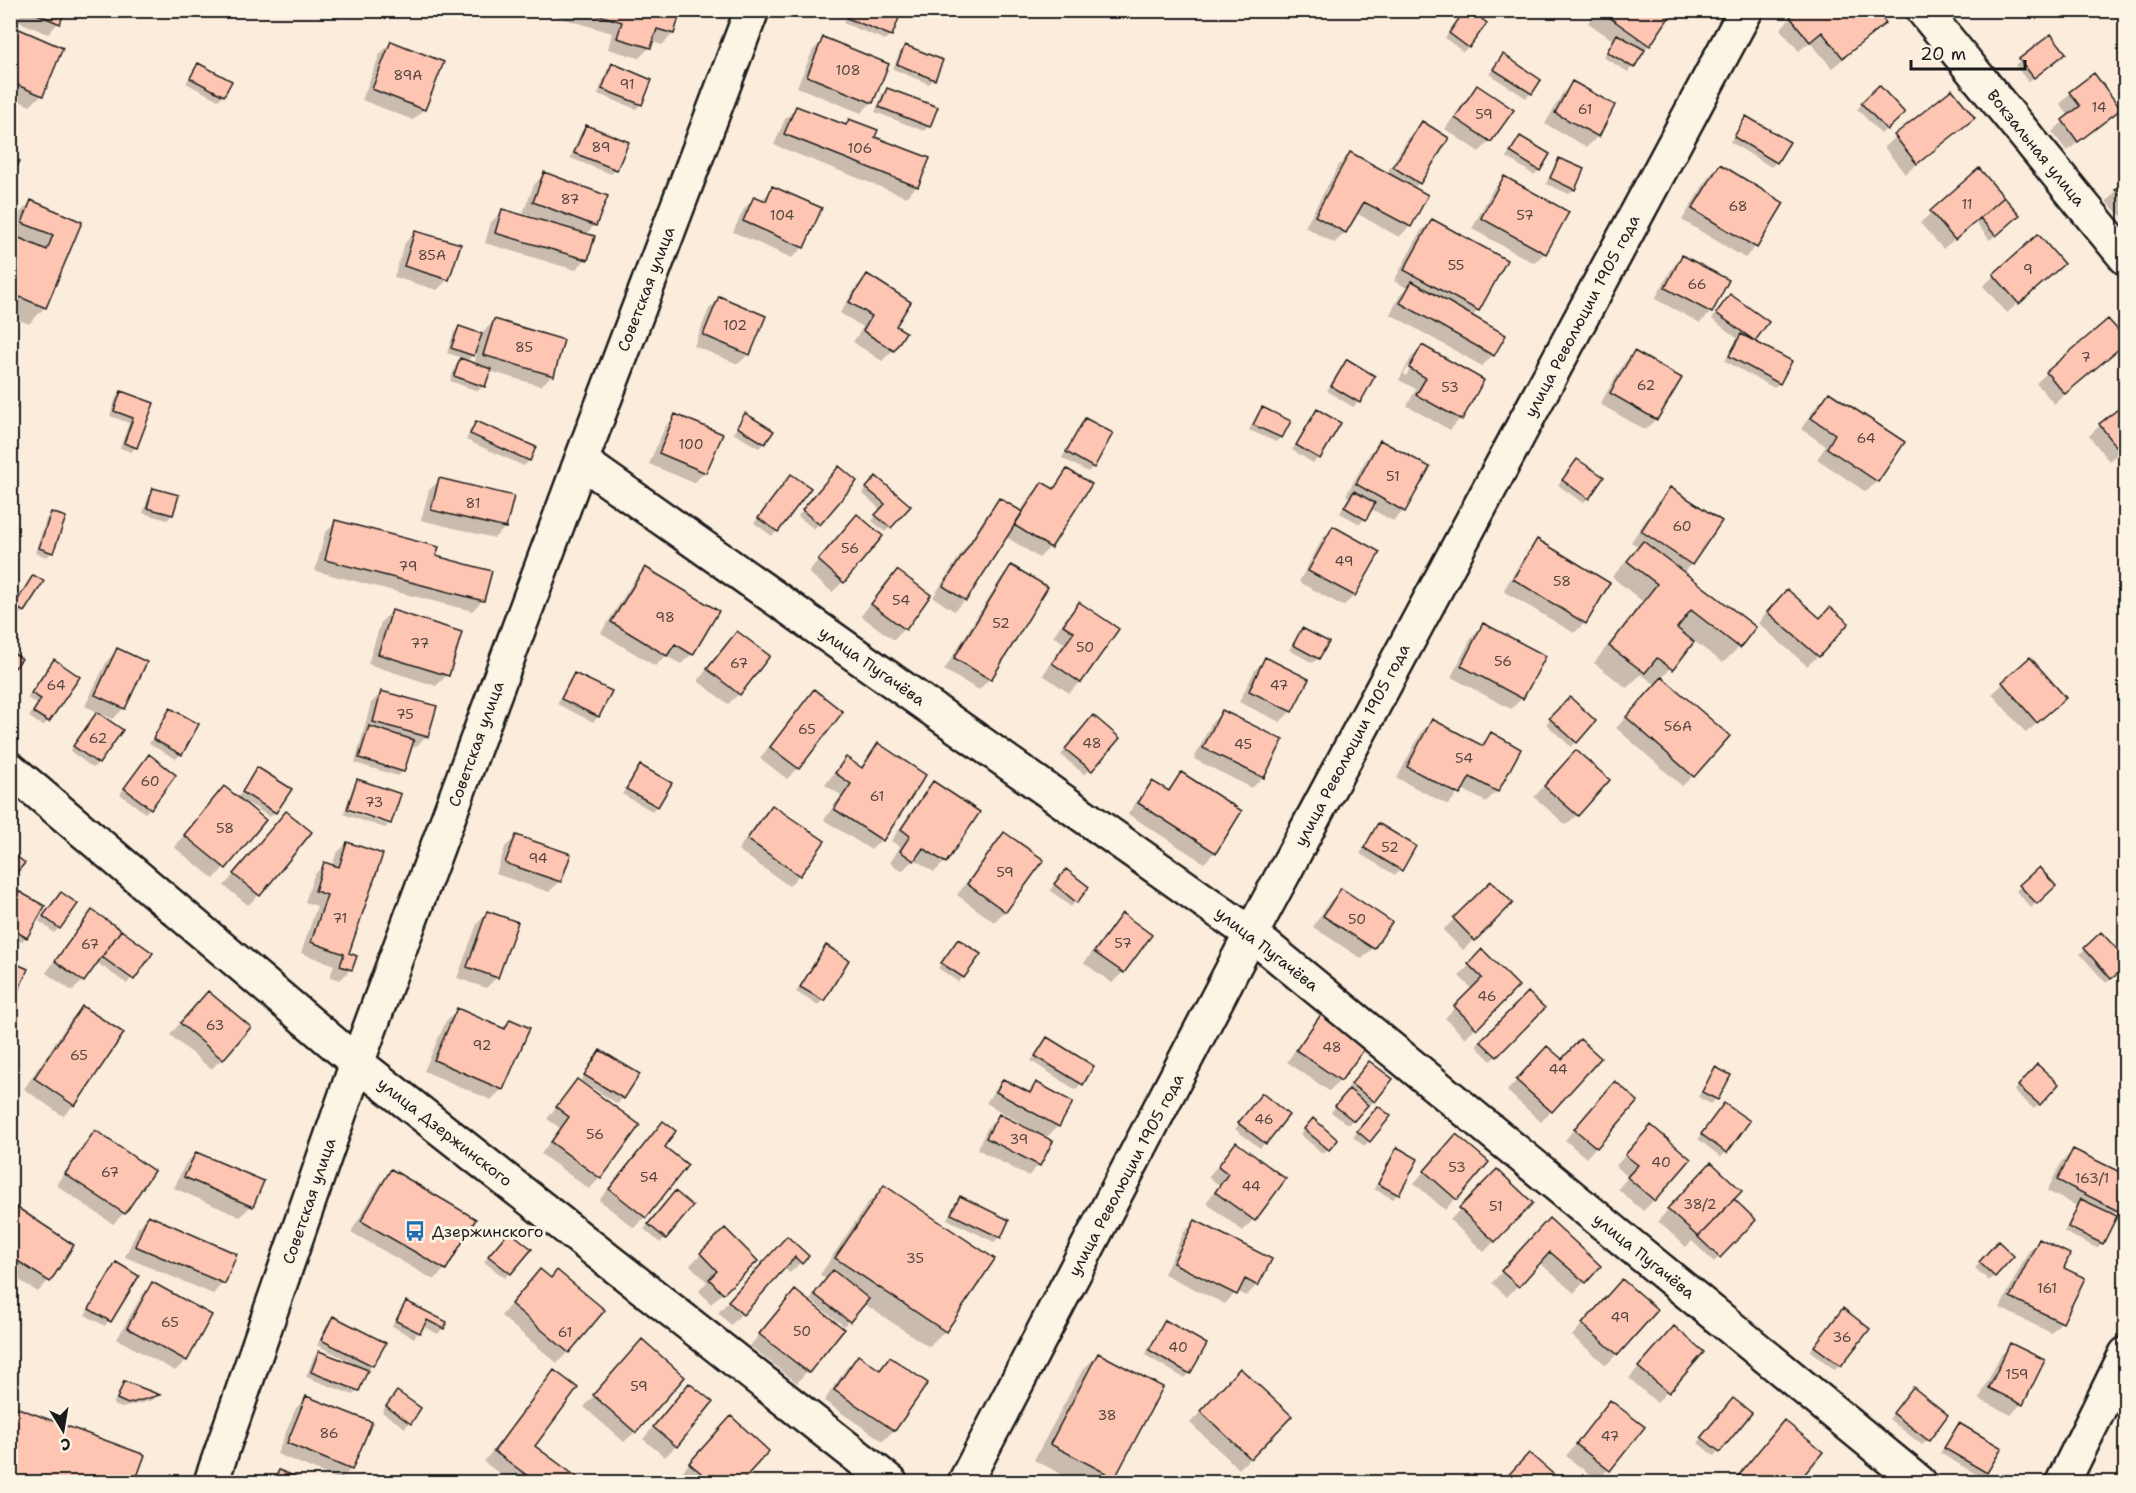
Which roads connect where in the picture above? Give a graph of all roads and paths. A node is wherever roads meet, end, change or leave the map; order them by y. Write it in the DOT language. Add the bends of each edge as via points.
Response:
graph roads {
  1 [pos="753,10"];
  2 [pos="1746,10"];
  3 [pos="1923,10"];
  4 [pos="2126,258"];
  5 [pos="581,461"];
  6 [pos="10,769"];
  7 [pos="1251,934"];
  8 [pos="357,1062"];
  9 [pos="2126,1354"];
  10 [pos="211,1482"];
  11 [pos="890,1482"];
  12 [pos="965,1482"];
  13 [pos="1919,1482"];
  14 [pos="2063,1482"];
  1 -- 5 [label="street, Советская улица"];
  2 -- 7 [label="street, улица Революции 1905 года"];
  3 -- 4 [label="street, Вокзальная улица"];
  5 -- 7 [label="street, улица Пугачёва"];
  5 -- 8 [label="street, Советская улица"];
  6 -- 8 [label="street, улица Дзержинского"];
  7 -- 12 [label="street, улица Революции 1905 года"];
  7 -- 13 [label="street, улица Пугачёва"];
  8 -- 10 [label="street, Советская улица"];
  8 -- 11 [label="street, улица Дзержинского"];
  9 -- 14 [label="street"];
}
